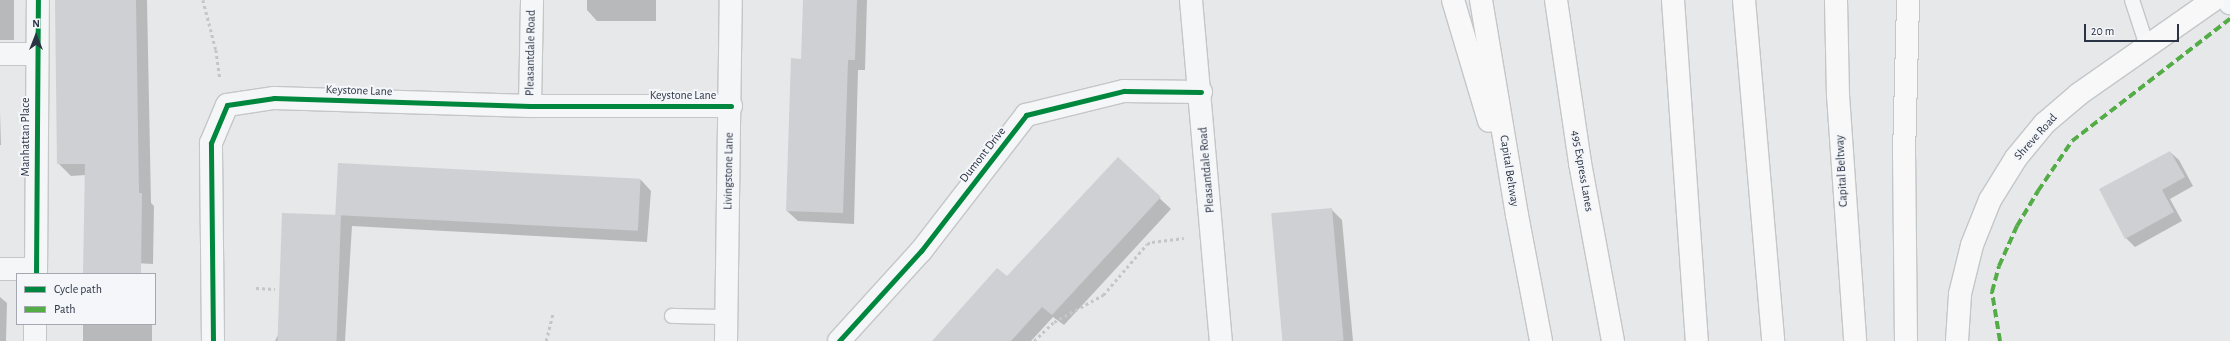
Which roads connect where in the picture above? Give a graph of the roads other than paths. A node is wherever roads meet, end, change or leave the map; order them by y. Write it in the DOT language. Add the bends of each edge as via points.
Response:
graph roads {
  1 [pos="38,0"];
  2 [pos="532,0"];
  3 [pos="732,0"];
  4 [pos="1192,0"];
  5 [pos="1453,0"];
  6 [pos="1481,0"];
  7 [pos="1556,0"];
  8 [pos="1673,0"];
  9 [pos="1744,0"];
  10 [pos="1836,0"];
  11 [pos="1908,0"];
  12 [pos="2132,0"];
  13 [pos="2213,0"];
  14 [pos="2228,0"];
  15 [pos="2230,4"];
  16 [pos="2147,46"];
  17 [pos="0,54"];
  18 [pos="36,54"];
  19 [pos="1201,92"];
  20 [pos="530,106"];
  21 [pos="731,106"];
  22 [pos="1516,215"];
  23 [pos="0,269"];
  24 [pos="36,272"];
  25 [pos="672,316"];
  26 [pos="726,316"];
  27 [pos="35,325"];
  28 [pos="35,341"];
  29 [pos="213,341"];
  30 [pos="726,341"];
  31 [pos="840,341"];
  32 [pos="1221,341"];
  33 [pos="1541,341"];
  34 [pos="1612,341"];
  35 [pos="1697,341"];
  36 [pos="1774,341"];
  37 [pos="1855,341"];
  38 [pos="1906,341"];
  39 [pos="1957,341"];
  1 -- 18 [label="street, Manhattan Place"];
  2 -- 20 [label="street, Pleasantdale Road"];
  3 -- 21 [label="street, Livingstone Lane"];
  4 -- 19 [label="street, Pleasantdale Road"];
  5 -- 22 [label="main road"];
  6 -- 22 [label="main road, Capital Beltway"];
  7 -- 34 [label="main road, 495 Express Lanes" via="1580,163"];
  8 -- 35 [label="main road"];
  9 -- 36 [label="main road"];
  10 -- 37 [label="main road, Capital Beltway" via="1839,118"];
  11 -- 38 [label="main road" via="1904,155"];
  12 -- 16 [label="lane"];
  13 -- 16 [label="main road, Shreve Road"];
  14 -- 15 [label="street"];
  16 -- 39 [label="main road, Shreve Road" via="2079,94 2045,123 2016,158 1990,200 1972,245 1960,294"];
  17 -- 18 [label="street"];
  18 -- 24 [label="street, Manhattan Place"];
  19 -- 31 [label="street, Dumont Drive" via="1124,91 1026,115 921,251"];
  19 -- 32 [label="street, Pleasantdale Road"];
  20 -- 21 [label="street, Keystone Lane"];
  20 -- 29 [label="street, Keystone Lane" via="274,98 227,105 211,143"];
  21 -- 26 [label="street, Livingstone Lane"];
  22 -- 33 [label="main road, Capital Beltway"];
  23 -- 24 [label="street"];
  25 -- 26 [label="lane"];
  26 -- 30 [label="street, Livingstone Lane"];
  27 -- 28 [label="street"];
}
